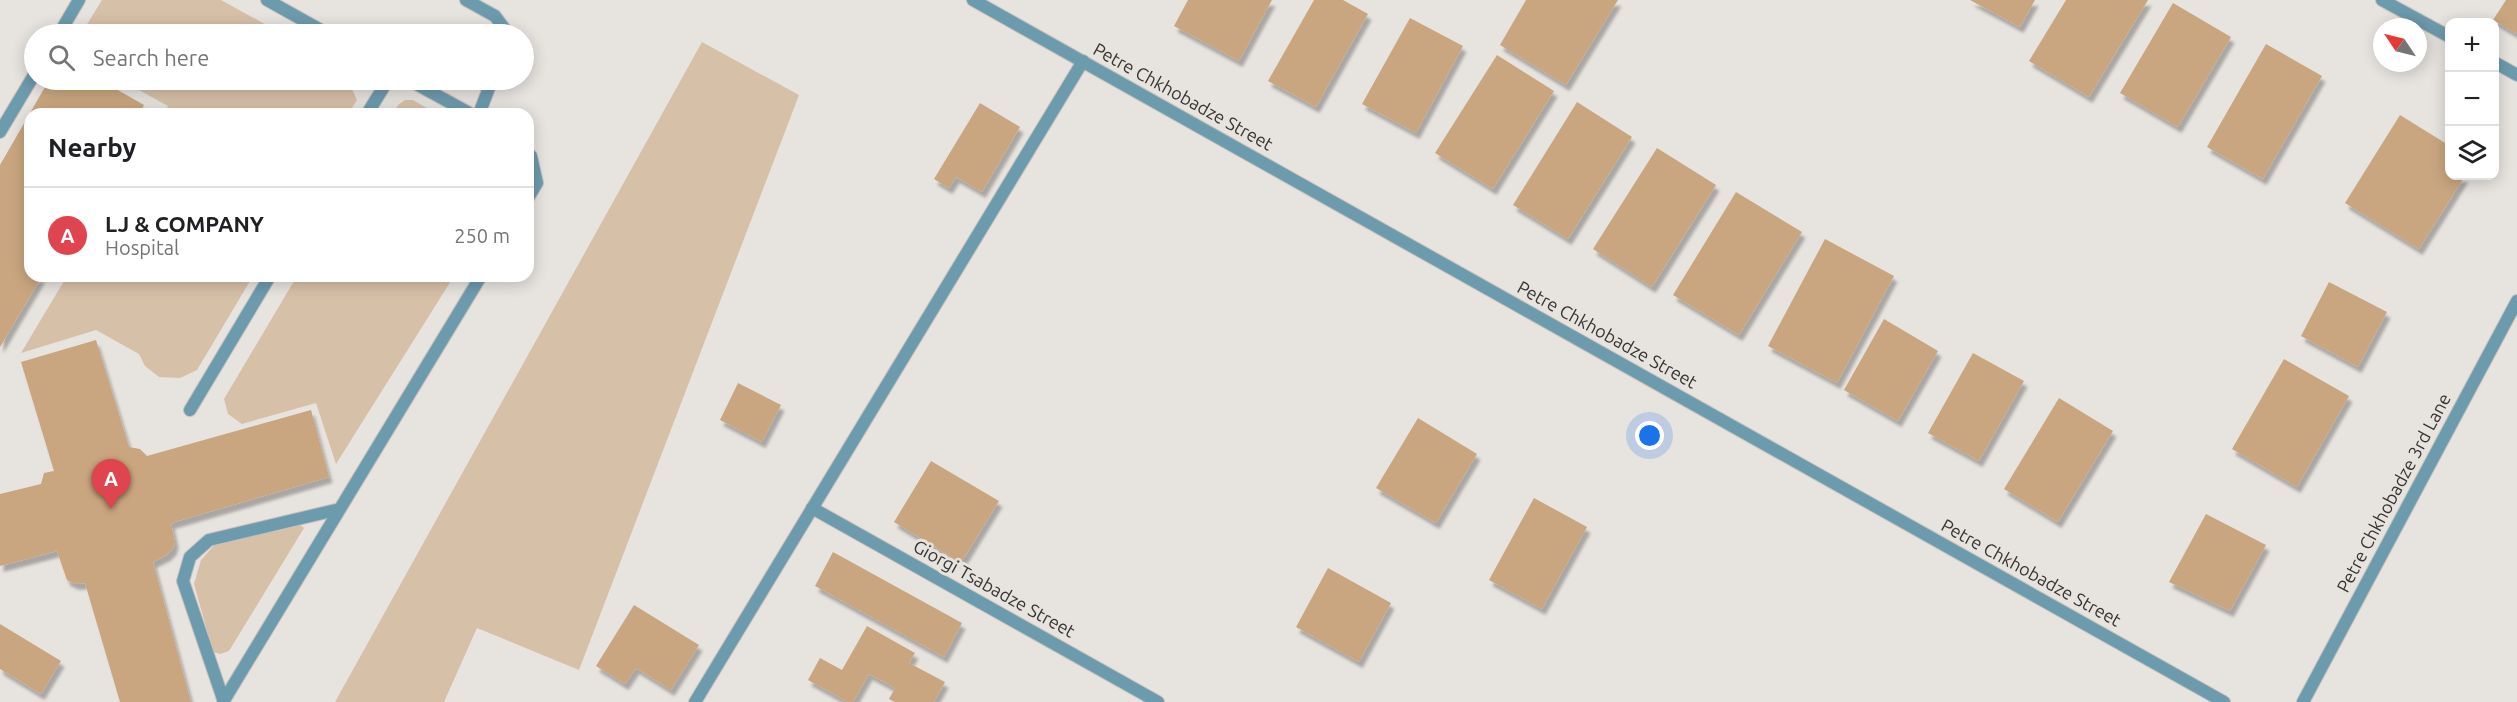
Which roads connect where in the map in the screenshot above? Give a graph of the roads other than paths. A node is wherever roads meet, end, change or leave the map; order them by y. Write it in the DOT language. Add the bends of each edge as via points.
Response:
graph roads {
  1 [pos="80,0"];
  2 [pos="267,0"];
  3 [pos="466,0"];
  4 [pos="973,0"];
  5 [pos="2382,0"];
  6 [pos="65,24"];
  7 [pos="310,24"];
  8 [pos="501,24"];
  9 [pos="2445,34"];
  10 [pos="1083,61"];
  11 [pos="2499,65"];
  12 [pos="2517,75"];
  13 [pos="25,90"];
  14 [pos="382,90"];
  15 [pos="427,90"];
  16 [pos="488,90"];
  17 [pos="371,108"];
  18 [pos="460,108"];
  19 [pos="481,108"];
  20 [pos="0,132"];
  21 [pos="534,170"];
  22 [pos="534,188"];
  23 [pos="266,282"];
  24 [pos="477,282"];
  25 [pos="2517,301"];
  26 [pos="190,411"];
  27 [pos="812,508"];
  28 [pos="340,510"];
  29 [pos="223,702"];
  30 [pos="695,702"];
  31 [pos="1158,702"];
  32 [pos="2224,702"];
  33 [pos="2303,702"];
  1 -- 6 [label="street"];
  2 -- 7 [label="street"];
  3 -- 8 [label="street" via="495,16"];
  4 -- 10 [label="street, Petre Chkhobadze Street"];
  5 -- 9 [label="street"];
  10 -- 27 [label="street"];
  10 -- 32 [label="street, Petre Chkhobadze Street"];
  11 -- 12 [label="street"];
  13 -- 20 [label="street"];
  14 -- 17 [label="street"];
  15 -- 18 [label="street"];
  16 -- 19 [label="street"];
  21 -- 22 [label="street"];
  23 -- 26 [label="street"];
  24 -- 28 [label="street"];
  25 -- 33 [label="street, Petre Chkhobadze 3rd Lane"];
  27 -- 30 [label="street"];
  27 -- 31 [label="street, Giorgi Tsabadze Street"];
  28 -- 29 [label="street"];
  28 -- 29 [label="street" via="209,540 190,557 183,581"];
}
